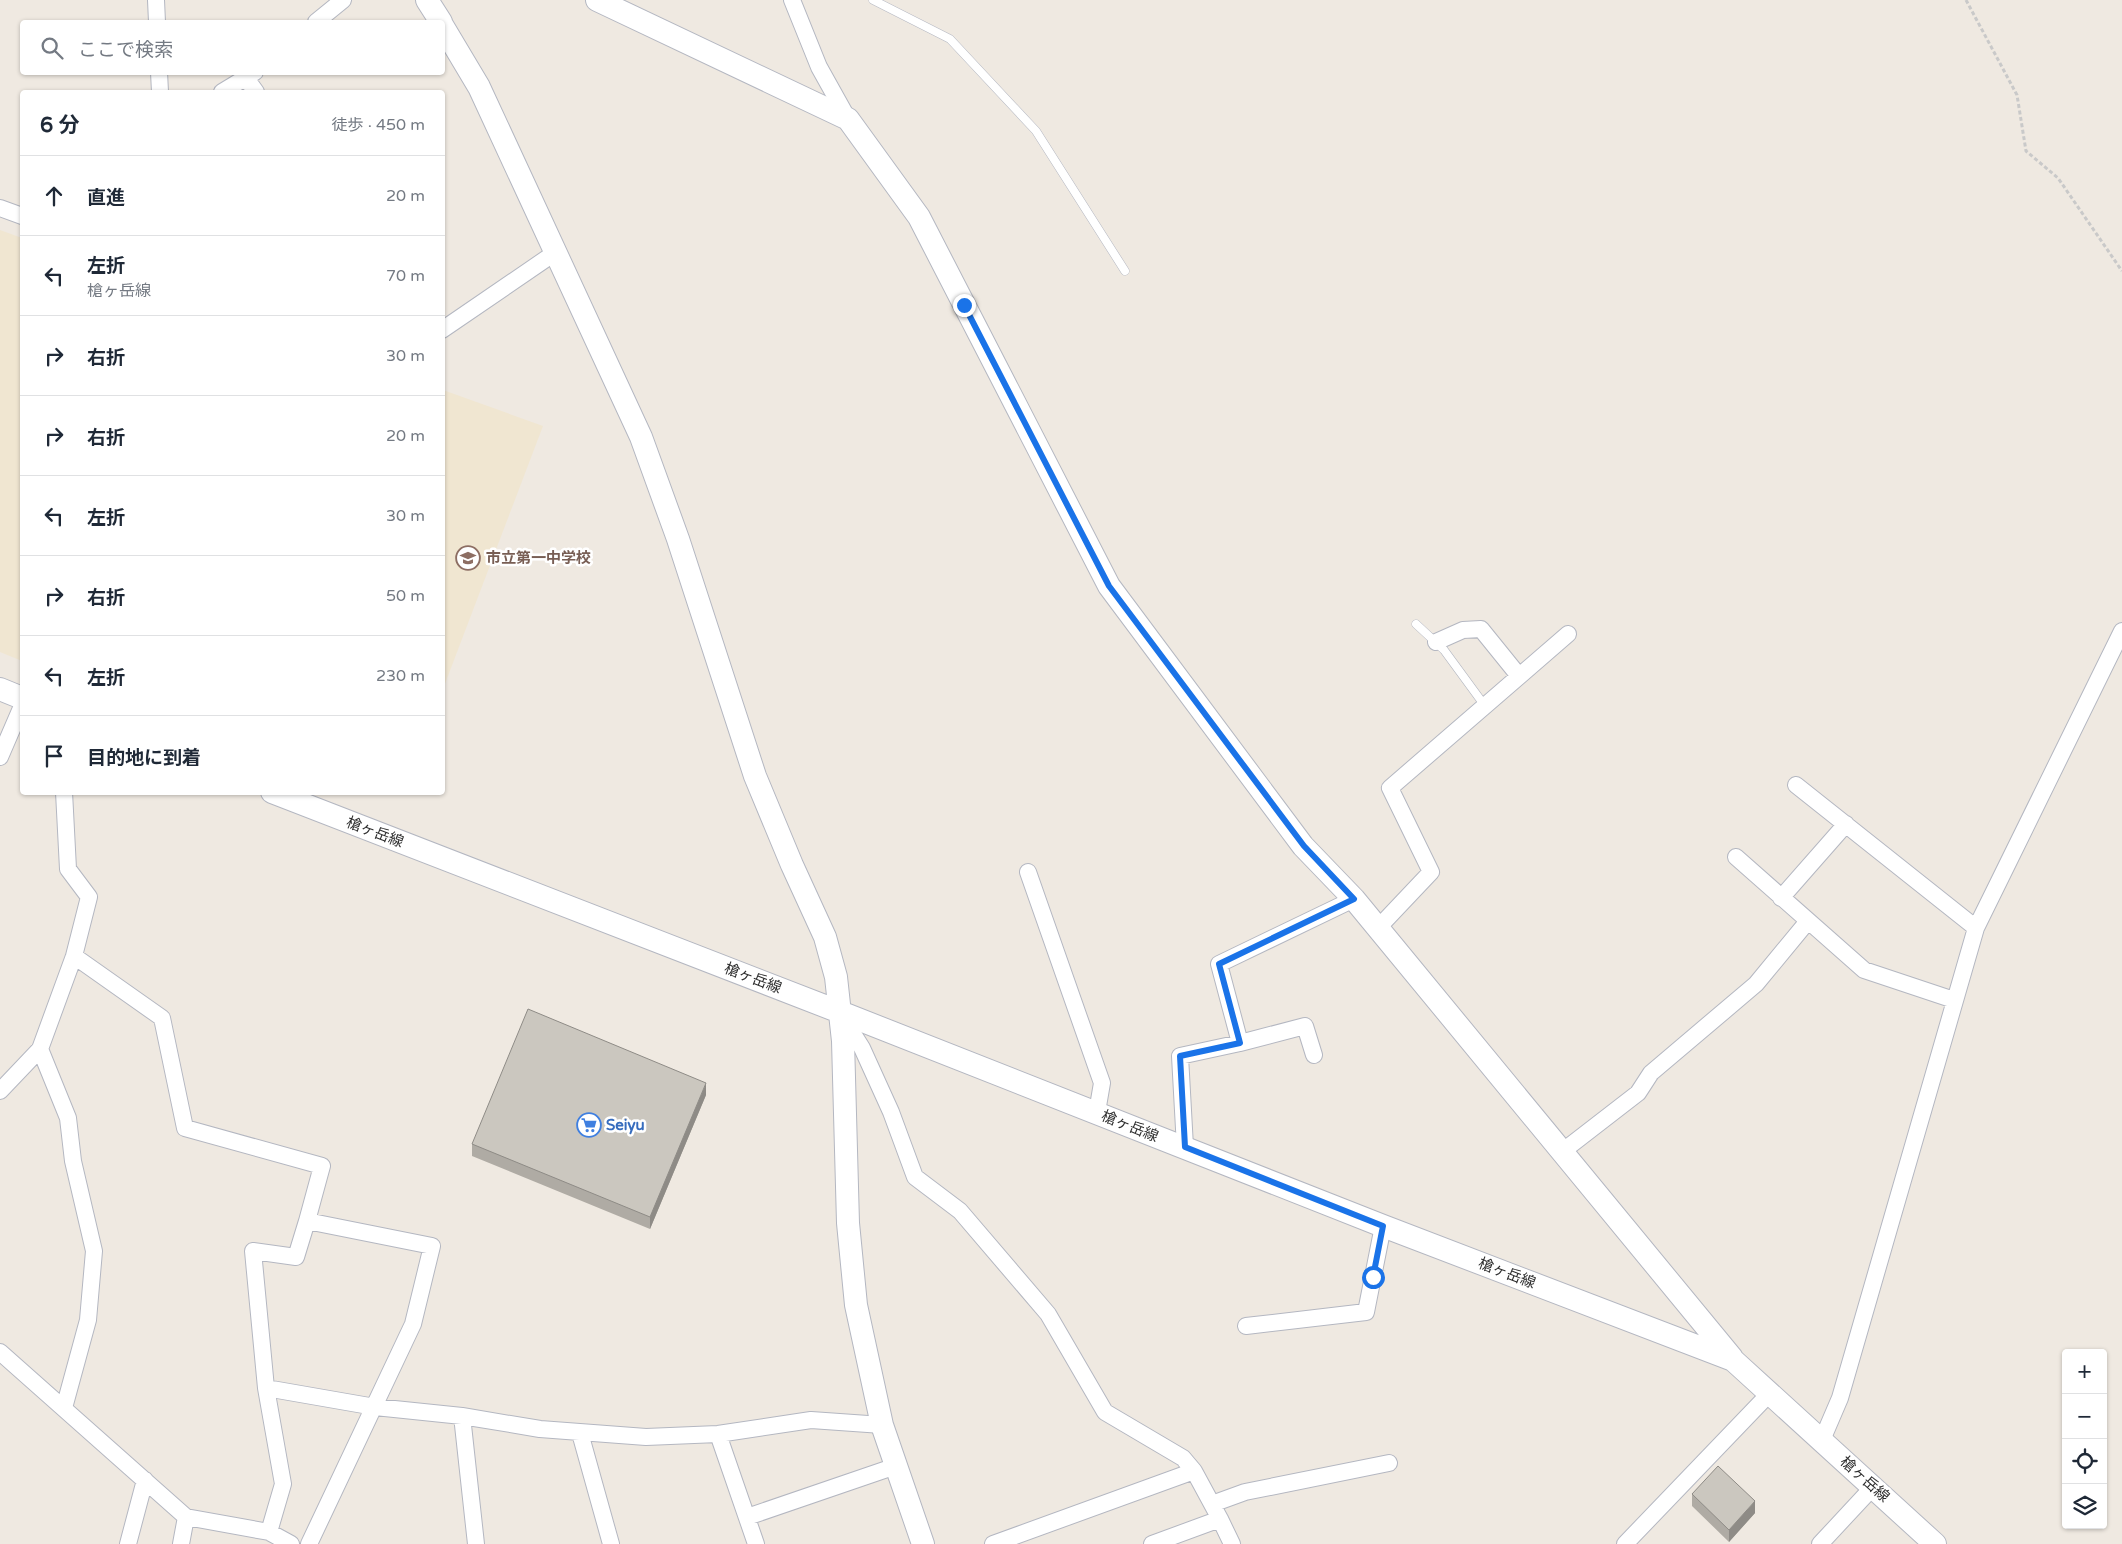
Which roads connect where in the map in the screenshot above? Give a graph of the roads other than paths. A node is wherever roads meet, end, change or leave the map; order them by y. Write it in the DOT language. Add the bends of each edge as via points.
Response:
graph roads {
  1 [pos="156,0"];
  2 [pos="343,0"];
  3 [pos="427,0"];
  4 [pos="597,0"];
  5 [pos="792,0"];
  6 [pos="873,0"];
  7 [pos="157,20"];
  8 [pos="318,20"];
  9 [pos="440,20"];
  10 [pos="445,29"];
  11 [pos="159,75"];
  12 [pos="251,75"];
  13 [pos="160,90"];
  14 [pos="225,90"];
  15 [pos="255,90"];
  16 [pos="848,119"];
  17 [pos="0,208"];
  18 [pos="20,215"];
  19 [pos="556,252"];
  20 [pos="1125,271"];
  21 [pos="445,328"];
  22 [pos="1416,624"];
  23 [pos="2122,631"];
  24 [pos="1568,634"];
  25 [pos="1436,642"];
  26 [pos="2116,655"];
  27 [pos="1519,676"];
  28 [pos="0,689"];
  29 [pos="20,697"];
  30 [pos="1485,706"];
  31 [pos="20,711"];
  32 [pos="0,757"];
  33 [pos="1796,785"];
  34 [pos="64,795"];
  35 [pos="280,795"];
  36 [pos="1846,824"];
  37 [pos="1736,857"];
  38 [pos="1028,872"];
  39 [pos="1781,898"];
  40 [pos="1354,899"];
  41 [pos="1808,921"];
  42 [pos="1378,928"];
  43 [pos="1976,928"];
  44 [pos="74,956"];
  45 [pos="1954,1000"];
  46 [pos="840,1012"];
  47 [pos="1240,1043"];
  48 [pos="40,1049"];
  49 [pos="1314,1055"];
  50 [pos="0,1091"];
  51 [pos="1097,1112"];
  52 [pos="1185,1147"];
  53 [pos="1562,1151"];
  54 [pos="307,1221"];
  55 [pos="1383,1226"];
  56 [pos="1246,1326"];
  57 [pos="0,1352"];
  58 [pos="1733,1360"];
  59 [pos="266,1388"];
  60 [pos="1769,1394"];
  61 [pos="375,1407"];
  62 [pos="64,1408"];
  63 [pos="462,1416"];
  64 [pos="882,1425"];
  65 [pos="580,1433"];
  66 [pos="718,1434"];
  67 [pos="1822,1440"];
  68 [pos="1390,1463"];
  69 [pos="896,1466"];
  70 [pos="1194,1471"];
  71 [pos="145,1480"];
  72 [pos="1874,1487"];
  73 [pos="1212,1504"];
  74 [pos="186,1517"];
  75 [pos="747,1517"];
  76 [pos="1220,1519"];
  77 [pos="269,1532"];
  78 [pos="918,1542"];
  79 [pos="128,1544"];
  80 [pos="181,1544"];
  81 [pos="291,1544"];
  82 [pos="309,1544"];
  83 [pos="476,1544"];
  84 [pos="611,1544"];
  85 [pos="756,1544"];
  86 [pos="993,1544"];
  87 [pos="1152,1544"];
  88 [pos="1232,1544"];
  89 [pos="1625,1544"];
  90 [pos="1820,1544"];
  91 [pos="1935,1544"];
  1 -- 7 [label="street"];
  2 -- 8 [label="street"];
  3 -- 9 [label="street"];
  4 -- 16 [label="street"];
  5 -- 16 [label="street" via="819,67"];
  6 -- 20 [label="lane" via="950,39 1023,117 1036,132"];
  10 -- 19 [label="street" via="480,87"];
  11 -- 13 [label="street"];
  12 -- 14 [label="street"];
  12 -- 15 [label="street"];
  16 -- 40 [label="street" via="918,217 1109,586 1304,846"];
  17 -- 18 [label="street"];
  19 -- 21 [label="street"];
  19 -- 46 [label="street" via="642,437 755,776 825,937 836,977"];
  22 -- 25 [label="lane"];
  23 -- 26 [label="street"];
  24 -- 27 [label="street"];
  25 -- 27 [label="street" via="1463,630 1481,629"];
  25 -- 30 [label="lane"];
  26 -- 43 [label="street"];
  27 -- 30 [label="street"];
  28 -- 29 [label="street"];
  30 -- 42 [label="street" via="1390,788 1431,872"];
  31 -- 32 [label="street"];
  33 -- 36 [label="street"];
  34 -- 44 [label="street" via="68,870 89,898"];
  35 -- 46 [label="street, 槍ヶ岳線"];
  36 -- 39 [label="street"];
  36 -- 43 [label="street"];
  37 -- 39 [label="street"];
  38 -- 51 [label="street" via="1102,1083"];
  39 -- 41 [label="street"];
  40 -- 42 [label="street"];
  40 -- 47 [label="street" via="1219,964"];
  41 -- 45 [label="street" via="1864,970"];
  41 -- 53 [label="street" via="1756,984 1651,1073 1638,1093"];
  42 -- 53 [label="street"];
  43 -- 45 [label="street"];
  44 -- 48 [label="street"];
  44 -- 54 [label="street" via="162,1018 185,1128 322,1166"];
  45 -- 67 [label="street" via="1840,1398"];
  46 -- 51 [label="street, 槍ヶ岳線"];
  46 -- 64 [label="street" via="848,1223 856,1305"];
  46 -- 70 [label="street" via="862,1048 891,1112 915,1177 960,1211 1048,1314 1105,1412 1183,1458"];
  47 -- 49 [label="street" via="1305,1026"];
  47 -- 52 [label="street" via="1180,1056"];
  48 -- 50 [label="street"];
  48 -- 62 [label="street" via="68,1118 73,1162 94,1251 88,1320"];
  51 -- 52 [label="street, 槍ヶ岳線"];
  52 -- 55 [label="street, 槍ヶ岳線"];
  53 -- 58 [label="street"];
  54 -- 59 [label="street" via="296,1257 253,1251"];
  54 -- 61 [label="street" via="432,1246 413,1324"];
  55 -- 56 [label="street" via="1366,1312"];
  55 -- 58 [label="street, 槍ヶ岳線"];
  57 -- 62 [label="street"];
  58 -- 60 [label="street, 槍ヶ岳線"];
  59 -- 61 [label="street"];
  59 -- 77 [label="street" via="283,1484"];
  60 -- 67 [label="street, 槍ヶ岳線"];
  60 -- 89 [label="street"];
  61 -- 63 [label="street"];
  61 -- 82 [label="street"];
  62 -- 71 [label="street"];
  63 -- 65 [label="street" via="540,1430"];
  63 -- 83 [label="street"];
  64 -- 66 [label="street" via="812,1420"];
  64 -- 69 [label="street"];
  65 -- 66 [label="street" via="646,1437"];
  65 -- 84 [label="street"];
  66 -- 75 [label="street"];
  67 -- 72 [label="street, 槍ヶ岳線"];
  68 -- 73 [label="street" via="1244,1492"];
  69 -- 75 [label="street"];
  69 -- 78 [label="street"];
  70 -- 73 [label="street"];
  70 -- 86 [label="street"];
  71 -- 74 [label="street"];
  71 -- 79 [label="street"];
  72 -- 90 [label="street"];
  72 -- 91 [label="street, 槍ヶ岳線"];
  73 -- 76 [label="street"];
  74 -- 77 [label="street"];
  74 -- 80 [label="street"];
  75 -- 85 [label="street"];
  76 -- 87 [label="street"];
  76 -- 88 [label="street"];
  77 -- 81 [label="street"];
}
